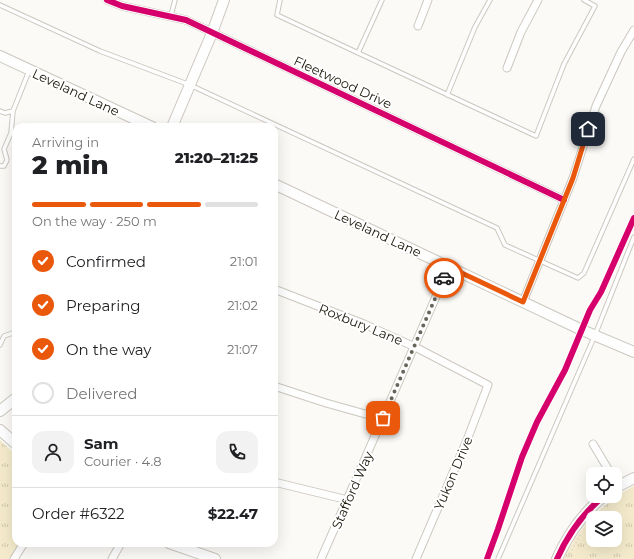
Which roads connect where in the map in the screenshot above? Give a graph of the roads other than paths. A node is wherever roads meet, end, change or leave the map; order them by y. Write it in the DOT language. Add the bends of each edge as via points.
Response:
graph roads {
  1 [pos="107,0"];
  2 [pos="175,0"];
  3 [pos="224,0"];
  4 [pos="280,0"];
  5 [pos="382,0"];
  6 [pos="428,0"];
  7 [pos="490,0"];
  8 [pos="538,0"];
  9 [pos="584,0"];
  10 [pos="123,3"];
  11 [pos="0,5"];
  12 [pos="171,15"];
  13 [pos="418,26"];
  14 [pos="634,30"];
  15 [pos="212,33"];
  16 [pos="358,53"];
  17 [pos="0,56"];
  18 [pos="506,68"];
  19 [pos="30,70"];
  20 [pos="190,85"];
  21 [pos="447,95"];
  22 [pos="0,111"];
  23 [pos="13,111"];
  24 [pos="143,123"];
  25 [pos="174,123"];
  26 [pos="272,123"];
  27 [pos="278,126"];
  28 [pos="2,149"];
  29 [pos="634,159"];
  30 [pos="0,166"];
  31 [pos="278,186"];
  32 [pos="564,200"];
  33 [pos="634,236"];
  34 [pos="541,261"];
  35 [pos="449,267"];
  36 [pos="278,291"];
  37 [pos="523,302"];
  38 [pos="12,333"];
  39 [pos="2,335"];
  40 [pos="595,335"];
  41 [pos="0,345"];
  42 [pos="415,347"];
  43 [pos="634,352"];
  44 [pos="488,385"];
  45 [pos="278,387"];
  46 [pos="12,401"];
  47 [pos="0,411"];
  48 [pos="383,418"];
  49 [pos="0,430"];
  50 [pos="12,440"];
  51 [pos="593,444"];
  52 [pos="607,467"];
  53 [pos="634,478"];
  54 [pos="622,482"];
  55 [pos="278,483"];
  56 [pos="348,500"];
  57 [pos="597,503"];
  58 [pos="22,547"];
  59 [pos="119,547"];
  60 [pos="181,547"];
  61 [pos="14,559"];
  62 [pos="112,559"];
  63 [pos="216,559"];
  64 [pos="321,559"];
  65 [pos="416,559"];
  66 [pos="498,559"];
  67 [pos="557,559"];
  1 -- 10 [label="street, Fleetwood Drive"];
  2 -- 12 [label="lane"];
  3 -- 15 [label="street"];
  4 -- 16 [label="lane" via="277,15"];
  5 -- 16 [label="lane"];
  6 -- 13 [label="street"];
  7 -- 21 [label="lane" via="475,27"];
  8 -- 18 [label="street" via="520,32"];
  9 -- 21 [label="lane" via="595,6 564,64 536,136"];
  10 -- 12 [label="street, Fleetwood Drive"];
  11 -- 20 [label="lane" via="100,51"];
  12 -- 15 [label="street, Fleetwood Drive"];
  14 -- 32 [label="street" via="596,106"];
  15 -- 20 [label="street"];
  15 -- 32 [label="street, Fleetwood Drive"];
  16 -- 21 [label="lane"];
  17 -- 19 [label="street, Leveland Lane"];
  19 -- 23 [label="lane"];
  19 -- 24 [label="street, Leveland Lane"];
  20 -- 25 [label="street"];
  20 -- 26 [label="lane"];
  22 -- 23 [label="lane" via="5,114"];
  23 -- 28 [label="lane" via="10,133"];
  27 -- 34 [label="lane" via="498,228 505,245"];
  28 -- 30 [label="lane" via="7,160 4,166"];
  29 -- 34 [label="lane" via="582,276 578,278"];
  31 -- 35 [label="street, Leveland Lane"];
  32 -- 34 [label="street"];
  33 -- 40 [label="lane"];
  34 -- 37 [label="street"];
  35 -- 37 [label="street, Leveland Lane"];
  35 -- 42 [label="street, Stafford Way"];
  36 -- 42 [label="street, Roxbury Lane"];
  37 -- 40 [label="street, Leveland Lane"];
  38 -- 39 [label="lane"];
  39 -- 41 [label="lane"];
  40 -- 43 [label="street, Leveland Lane"];
  40 -- 66 [label="lane"];
  42 -- 44 [label="street, Roxbury Lane"];
  42 -- 48 [label="street, Stafford Way"];
  44 -- 65 [label="street, Yukon Drive" via="465,447"];
  45 -- 48 [label="street"];
  46 -- 47 [label="street"];
  48 -- 56 [label="street, Stafford Way"];
  49 -- 50 [label="street"];
  51 -- 52 [label="street"];
  53 -- 54 [label="street"];
  55 -- 56 [label="street"];
  56 -- 64 [label="street, Stafford Way"];
  57 -- 67 [label="street" via="578,522"];
  58 -- 61 [label="street"];
  59 -- 62 [label="street"];
  60 -- 63 [label="street"];
}
